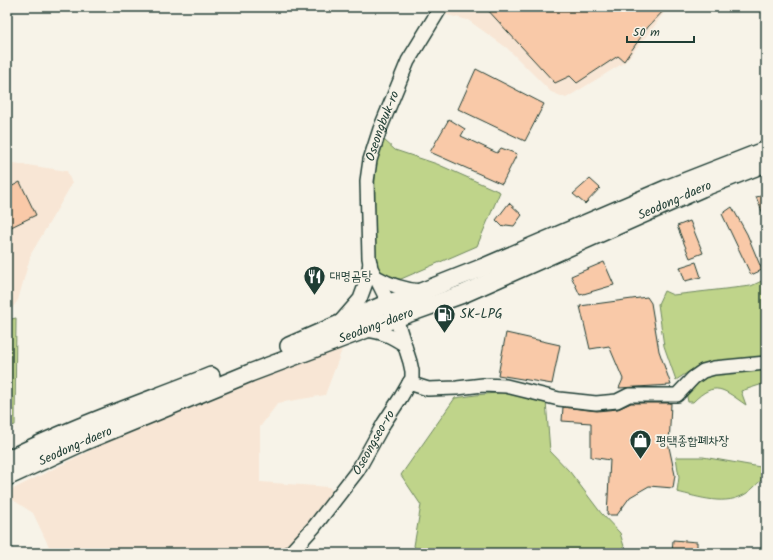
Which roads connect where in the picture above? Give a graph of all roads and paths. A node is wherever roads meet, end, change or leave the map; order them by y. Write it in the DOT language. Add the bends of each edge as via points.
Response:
graph roads {
  1 [pos="441,7"];
  2 [pos="766,150"];
  3 [pos="766,163"];
  4 [pos="369,261"];
  5 [pos="376,276"];
  6 [pos="423,291"];
  7 [pos="392,310"];
  8 [pos="338,325"];
  9 [pos="364,330"];
  10 [pos="405,345"];
  11 [pos="766,363"];
  12 [pos="409,383"];
  13 [pos="7,460"];
  14 [pos="7,476"];
  15 [pos="290,553"];
  1 -- 4 [label="street, Oseongbuk-ro" via="408,61 370,160 367,181"];
  2 -- 6 [label="main road, Seodong-daero"];
  3 -- 7 [label="main road, Seodong-daero" via="702,188 463,294"];
  4 -- 5 [label="street, Oseongseo-ro"];
  4 -- 8 [label="street" via="367,280 360,299"];
  5 -- 6 [label="street" via="403,289"];
  5 -- 7 [label="street, Oseongseo-ro"];
  6 -- 7 [label="main road, Seodong-daero" via="403,299"];
  7 -- 8 [label="main road, Seodong-daero"];
  7 -- 9 [label="main road, Seodong-daero"];
  7 -- 10 [label="street, Oseongseo-ro"];
  8 -- 13 [label="main road, Seodong-daero" via="104,418"];
  9 -- 10 [label="street" via="384,333"];
  9 -- 14 [label="main road, Seodong-daero" via="243,376"];
  10 -- 12 [label="street, Oseongseo-ro" via="412,371"];
  11 -- 12 [label="street" via="703,371 677,395 629,395 617,401 559,399 506,386 484,385 428,390"];
  12 -- 15 [label="street, Oseongseo-ro" via="358,470 314,527"];
}
